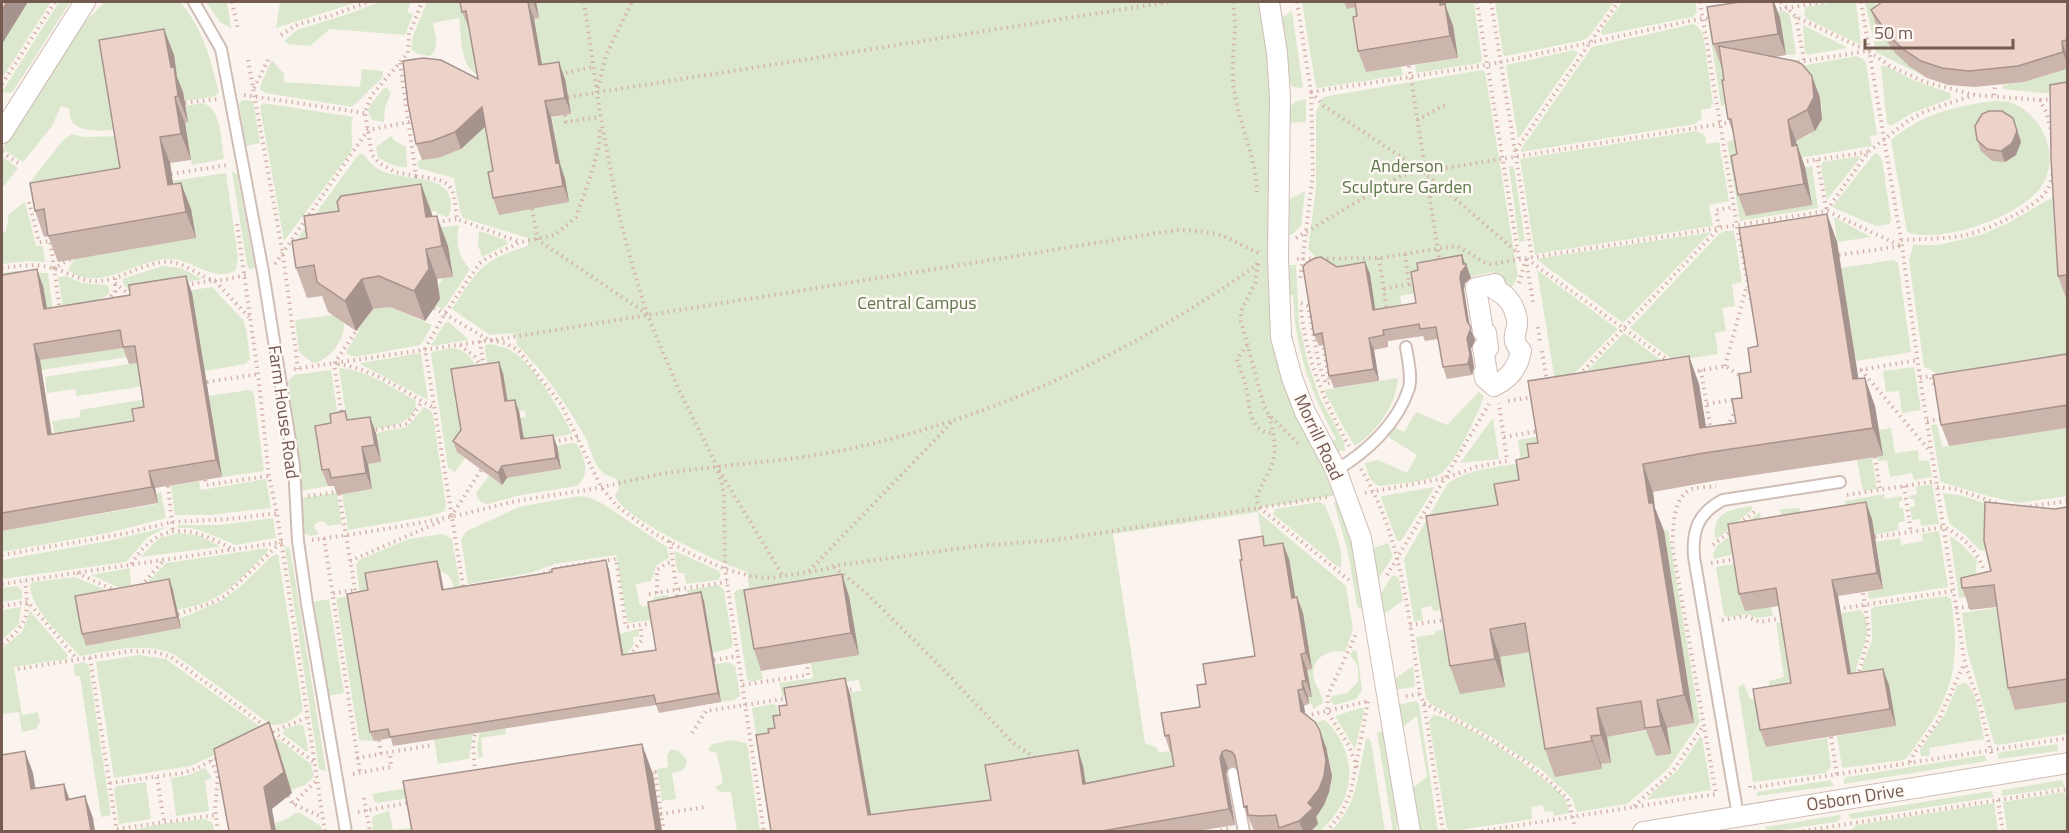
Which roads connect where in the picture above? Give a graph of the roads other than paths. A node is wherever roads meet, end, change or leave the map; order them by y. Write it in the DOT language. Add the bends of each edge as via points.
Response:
graph roads {
  1 [pos="194,2"];
  2 [pos="1269,2"];
  3 [pos="85,4"];
  4 [pos="2,133"];
  5 [pos="1515,329"];
  6 [pos="1406,347"];
  7 [pos="1336,470"];
  8 [pos="1840,482"];
  9 [pos="2067,763"];
  10 [pos="1233,773"];
  11 [pos="1738,816"];
  12 [pos="346,831"];
  13 [pos="1244,831"];
  14 [pos="1410,831"];
  15 [pos="1643,831"];
  1 -- 12 [label="lane, Farm House Road" via="221,49 261,261 294,466 298,541 307,604"];
  2 -- 7 [label="street, Morrill Road" via="1280,97 1281,337 1305,412"];
  3 -- 4 [label="street"];
  5 -- 5 [label="street" via="1515,342 1521,351 1518,364 1507,379 1494,386 1484,373 1483,348 1488,348 1476,288 1496,284 1496,290 1507,296 1518,322"];
  6 -- 7 [label="lane" via="1409,387 1395,416 1356,459"];
  7 -- 14 [label="street, Morrill Road" via="1361,538"];
  8 -- 11 [label="lane" via="1723,500 1709,507 1696,525 1694,557"];
  9 -- 11 [label="street, Osborn Drive"];
  10 -- 13 [label="lane"];
  11 -- 15 [label="street, Osborn Drive"];
}
